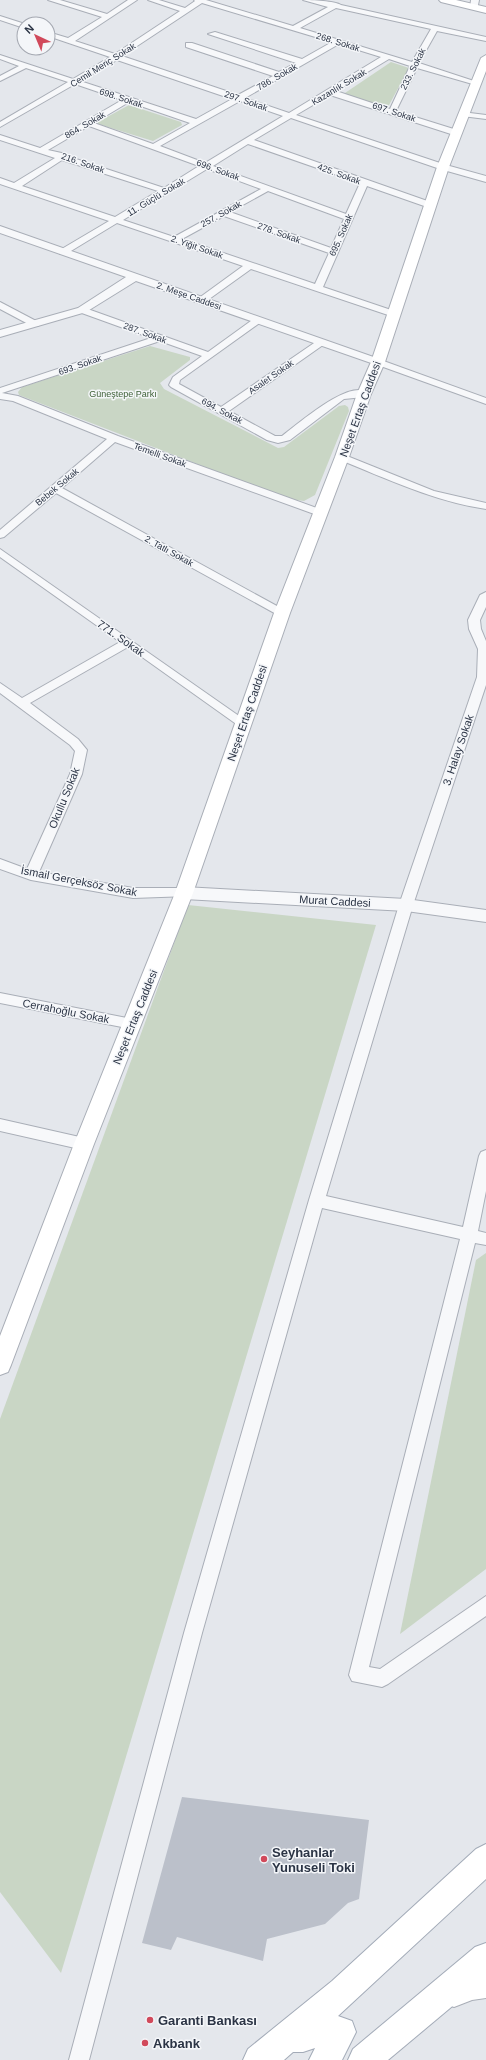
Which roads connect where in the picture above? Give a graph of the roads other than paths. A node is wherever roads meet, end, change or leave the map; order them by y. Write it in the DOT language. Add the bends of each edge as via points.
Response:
graph roads {
  1 [pos="52,0"];
  2 [pos="133,0"];
  3 [pos="152,0"];
  4 [pos="201,0"];
  5 [pos="307,0"];
  6 [pos="346,0"];
  7 [pos="444,0"];
  8 [pos="475,4"];
  9 [pos="333,7"];
  10 [pos="486,10"];
  11 [pos="186,11"];
  12 [pos="107,16"];
  13 [pos="0,18"];
  14 [pos="16,23"];
  15 [pos="435,28"];
  16 [pos="293,29"];
  17 [pos="212,34"];
  18 [pos="56,37"];
  19 [pos="486,40"];
  20 [pos="69,41"];
  21 [pos="338,42"];
  22 [pos="189,46"];
  23 [pos="0,57"];
  24 [pos="116,57"];
  25 [pos="387,57"];
  26 [pos="486,58"];
  27 [pos="302,62"];
  28 [pos="414,65"];
  29 [pos="25,66"];
  30 [pos="279,75"];
  31 [pos="0,79"];
  32 [pos="75,82"];
  33 [pos="476,83"];
  34 [pos="330,92"];
  35 [pos="238,98"];
  36 [pos="127,100"];
  37 [pos="392,112"];
  38 [pos="465,114"];
  39 [pos="290,116"];
  40 [pos="486,117"];
  41 [pos="196,122"];
  42 [pos="88,123"];
  43 [pos="0,125"];
  44 [pos="457,133"];
  45 [pos="0,137"];
  46 [pos="248,142"];
  47 [pos="153,147"];
  48 [pos="42,150"];
  49 [pos="63,156"];
  50 [pos="206,166"];
  51 [pos="444,167"];
  52 [pos="486,179"];
  53 [pos="0,181"];
  54 [pos="364,183"];
  55 [pos="15,186"];
  56 [pos="268,188"];
  57 [pos="165,191"];
  58 [pos="430,205"];
  59 [pos="224,213"];
  60 [pos="349,218"];
  61 [pos="116,220"];
  62 [pos="0,229"];
  63 [pos="174,240"];
  64 [pos="63,252"];
  65 [pos="333,252"];
  66 [pos="250,265"];
  67 [pos="134,277"];
  68 [pos="318,288"];
  69 [pos="202,300"];
  70 [pos="0,305"];
  71 [pos="82,310"];
  72 [pos="394,314"];
  73 [pos="258,320"];
  74 [pos="35,324"];
  75 [pos="0,334"];
  76 [pos="159,338"];
  77 [pos="320,343"];
  78 [pos="208,355"];
  79 [pos="378,362"];
  80 [pos="0,391"];
  81 [pos="364,394"];
  82 [pos="0,396"];
  83 [pos="486,401"];
  84 [pos="222,411"];
  85 [pos="114,438"];
  86 [pos="342,457"];
  87 [pos="55,488"];
  88 [pos="486,506"];
  89 [pos="321,513"];
  90 [pos="0,535"];
  91 [pos="0,552"];
  92 [pos="486,595"];
  93 [pos="282,613"];
  94 [pos="128,642"];
  95 [pos="484,677"];
  96 [pos="0,687"];
  97 [pos="22,704"];
  98 [pos="243,723"];
  99 [pos="0,864"];
  100 [pos="31,874"];
  101 [pos="184,893"];
  102 [pos="406,905"];
  103 [pos="486,916"];
  104 [pos="0,998"];
  105 [pos="132,1024"];
  106 [pos="0,1125"];
  107 [pos="84,1144"];
  108 [pos="486,1156"];
  109 [pos="317,1200"];
  110 [pos="469,1235"];
  111 [pos="486,1239"];
  112 [pos="0,1365"];
  113 [pos="486,1605"];
  114 [pos="486,1859"];
  115 [pos="486,1958"];
  116 [pos="486,1984"];
  117 [pos="436,2001"];
  118 [pos="287,2038"];
  119 [pos="79,2060"];
  120 [pos="258,2060"];
  121 [pos="326,2060"];
  122 [pos="364,2060"];
  1 -- 12 [label="street"];
  2 -- 12 [label="street"];
  3 -- 11 [label="street"];
  4 -- 11 [label="street, Cemil Meriç Sokak"];
  4 -- 16 [label="street, 268. Sokak"];
  5 -- 9 [label="street"];
  6 -- 9 [label="street"];
  7 -- 8 [label="main road"];
  8 -- 10 [label="main road"];
  9 -- 15 [label="street"];
  9 -- 16 [label="street"];
  11 -- 24 [label="street, Cemil Meriç Sokak"];
  12 -- 20 [label="street"];
  13 -- 14 [label="street"];
  15 -- 19 [label="street"];
  15 -- 28 [label="street, 233. Sokak"];
  16 -- 21 [label="street, 268. Sokak"];
  17 -- 27 [label="street"];
  18 -- 20 [label="street, 297. Sokak"];
  20 -- 24 [label="street, 297. Sokak"];
  21 -- 25 [label="street, 268. Sokak"];
  21 -- 27 [label="street, 786. Sokak"];
  22 -- 30 [label="street"];
  23 -- 29 [label="street, 698. Sokak"];
  24 -- 32 [label="street, Cemil Meriç Sokak"];
  24 -- 35 [label="street, 297. Sokak"];
  25 -- 28 [label="street, 268. Sokak"];
  25 -- 34 [label="street, Kazanlık Sokak"];
  26 -- 33 [label="main road, Neşet Ertaş Caddesi"];
  27 -- 30 [label="street, 786. Sokak"];
  28 -- 33 [label="street, 268. Sokak"];
  28 -- 37 [label="street, 233. Sokak"];
  29 -- 31 [label="street"];
  29 -- 32 [label="street, 698. Sokak"];
  30 -- 35 [label="street, 786. Sokak"];
  32 -- 36 [label="street, 698. Sokak"];
  32 -- 43 [label="street, Cemil Meriç Sokak"];
  33 -- 38 [label="main road, Neşet Ertaş Caddesi"];
  34 -- 37 [label="street, 697. Sokak"];
  34 -- 39 [label="street, Kazanlık Sokak"];
  35 -- 39 [label="street, 297. Sokak"];
  35 -- 41 [label="street, 786. Sokak"];
  36 -- 41 [label="street, 698. Sokak"];
  36 -- 42 [label="street, 864. Sokak"];
  37 -- 44 [label="street, 697. Sokak"];
  38 -- 40 [label="street"];
  38 -- 44 [label="main road, Neşet Ertaş Caddesi"];
  39 -- 46 [label="street, 11. Güçlü Sokak"];
  39 -- 51 [label="street, 297. Sokak"];
  41 -- 47 [label="street, 786. Sokak"];
  42 -- 47 [label="street, 696. Sokak"];
  42 -- 48 [label="street, 864. Sokak"];
  44 -- 51 [label="main road, Neşet Ertaş Caddesi"];
  45 -- 48 [label="street, 216. Sokak"];
  46 -- 50 [label="street, 11. Güçlü Sokak"];
  46 -- 54 [label="street, 425. Sokak"];
  47 -- 50 [label="street, 696. Sokak"];
  48 -- 49 [label="street, 216. Sokak"];
  49 -- 55 [label="street"];
  49 -- 57 [label="street, 216. Sokak"];
  50 -- 56 [label="street, 696. Sokak"];
  50 -- 57 [label="street, 11. Güçlü Sokak"];
  51 -- 52 [label="street, 297. Sokak"];
  51 -- 58 [label="main road, Neşet Ertaş Caddesi"];
  53 -- 55 [label="street, 2. Yiğit Sokak"];
  54 -- 58 [label="street, 425. Sokak"];
  54 -- 60 [label="street, 695. Sokak"];
  55 -- 61 [label="street, 2. Yiğit Sokak"];
  56 -- 59 [label="street, 257. Sokak"];
  56 -- 60 [label="street, 696. Sokak"];
  57 -- 61 [label="street, 11. Güçlü Sokak"];
  58 -- 72 [label="main road, Neşet Ertaş Caddesi"];
  59 -- 63 [label="street, 257. Sokak"];
  59 -- 65 [label="street, 278. Sokak"];
  60 -- 65 [label="street, 695. Sokak"];
  61 -- 63 [label="street, 2. Yiğit Sokak"];
  61 -- 64 [label="street, 11. Güçlü Sokak"];
  62 -- 64 [label="street, 2. Meşe Caddesi"];
  63 -- 66 [label="street, 2. Yiğit Sokak"];
  64 -- 67 [label="street, 2. Meşe Caddesi"];
  65 -- 68 [label="street, 695. Sokak"];
  66 -- 68 [label="street, 2. Yiğit Sokak"];
  66 -- 69 [label="street"];
  67 -- 69 [label="street, 2. Meşe Caddesi"];
  67 -- 71 [label="street"];
  68 -- 72 [label="street, 2. Yiğit Sokak"];
  69 -- 73 [label="street, 2. Meşe Caddesi"];
  70 -- 74 [label="street"];
  71 -- 74 [label="street"];
  71 -- 76 [label="street, 287. Sokak"];
  72 -- 79 [label="main road, Neşet Ertaş Caddesi"];
  73 -- 77 [label="street, 2. Meşe Caddesi"];
  73 -- 78 [label="street, 694. Sokak"];
  74 -- 75 [label="street"];
  76 -- 78 [label="street, 287. Sokak"];
  76 -- 80 [label="street, 693. Sokak"];
  77 -- 79 [label="street, 2. Meşe Caddesi"];
  77 -- 84 [label="street, Asalet Sokak"];
  78 -- 84 [label="street, 694. Sokak" via="173,383"];
  79 -- 81 [label="main road, Neşet Ertaş Caddesi"];
  79 -- 83 [label="street"];
  81 -- 84 [label="street, 694. Sokak" via="351,394 342,398 282,439 271,438"];
  81 -- 86 [label="main road, Neşet Ertaş Caddesi"];
  82 -- 85 [label="street, Temelli Sokak" via="15,398"];
  85 -- 87 [label="street, Bebek Sokak"];
  85 -- 89 [label="street, Temelli Sokak"];
  86 -- 88 [label="street" via="430,494"];
  86 -- 89 [label="main road, Neşet Ertaş Caddesi"];
  87 -- 90 [label="street, Bebek Sokak"];
  87 -- 93 [label="street, 2. Tatlı Sokak"];
  89 -- 93 [label="main road, Neşet Ertaş Caddesi"];
  91 -- 94 [label="street, 771. Sokak"];
  92 -- 95 [label="street, 3. Halay Sokak" via="474,620 474,629 484,649"];
  93 -- 98 [label="main road, Neşet Ertaş Caddesi"];
  94 -- 97 [label="street"];
  94 -- 98 [label="street, 771. Sokak"];
  95 -- 102 [label="street, 3. Halay Sokak"];
  96 -- 97 [label="street, Okullu Sokak"];
  97 -- 100 [label="street, Okullu Sokak" via="82,750 76,774"];
  98 -- 101 [label="main road, Neşet Ertaş Caddesi"];
  99 -- 100 [label="street, İsmail Gerçeksöz Sokak"];
  100 -- 101 [label="street, İsmail Gerçeksöz Sokak" via="132,893"];
  101 -- 102 [label="street, Murat Caddesi"];
  101 -- 105 [label="main road, Neşet Ertaş Caddesi"];
  102 -- 103 [label="street, Murat Caddesi"];
  102 -- 109 [label="street, 3. Halay Sokak"];
  104 -- 105 [label="street, Cerrahoğlu Sokak"];
  105 -- 107 [label="main road, Neşet Ertaş Caddesi"];
  106 -- 107 [label="street"];
  107 -- 112 [label="main road, Neşet Ertaş Caddesi"];
  108 -- 110 [label="street"];
  109 -- 110 [label="street"];
  109 -- 119 [label="street, 3. Halay Sokak" via="193,1633"];
  110 -- 111 [label="street"];
  110 -- 113 [label="street" via="358,1675 382,1678"];
  114 -- 118 [label="main road" via="342,1992"];
  115 -- 117 [label="main road"];
  116 -- 117 [label="main road" via="472,1986"];
  117 -- 122 [label="main road"];
  118 -- 120 [label="main road"];
  118 -- 121 [label="main road" via="303,2037 326,2028 341,2032"];
}
